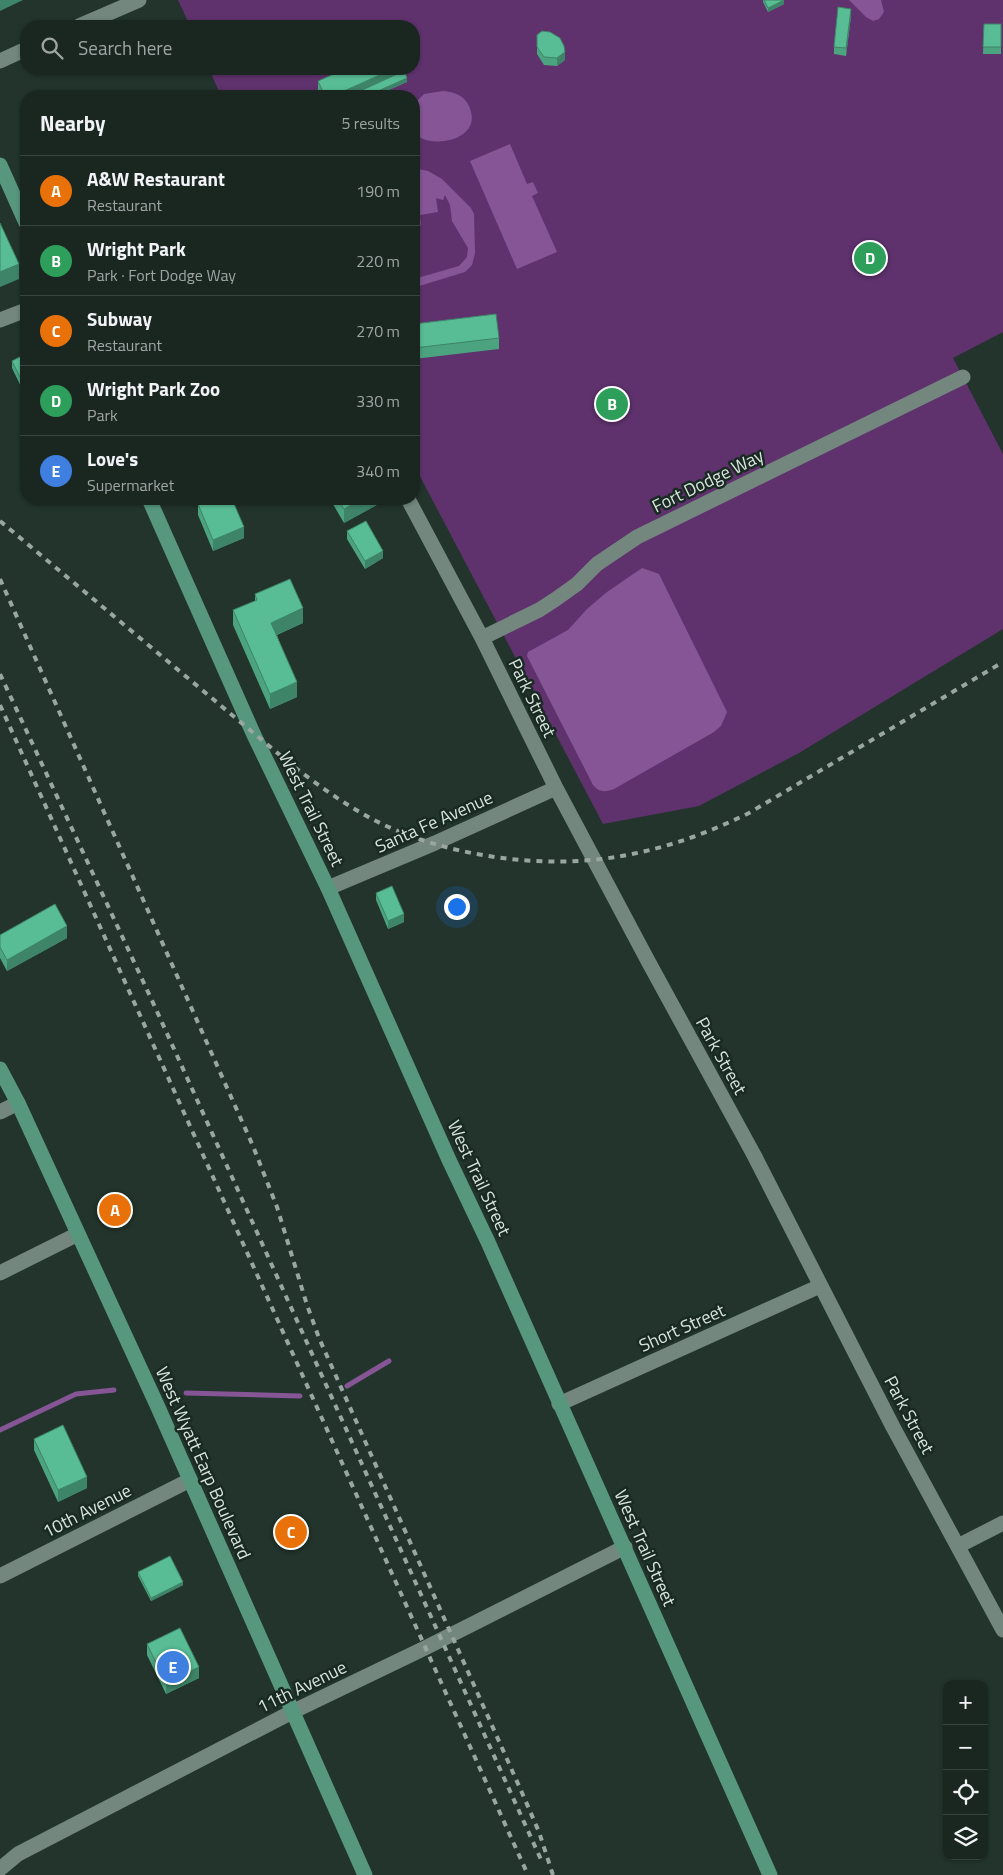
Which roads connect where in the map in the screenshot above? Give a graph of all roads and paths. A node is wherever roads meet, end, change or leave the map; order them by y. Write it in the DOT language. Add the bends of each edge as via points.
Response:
graph roads {
  1 [pos="139,0"];
  2 [pos="93,20"];
  3 [pos="20,52"];
  4 [pos="0,61"];
  5 [pos="0,165"];
  6 [pos="20,210"];
  7 [pos="20,312"];
  8 [pos="0,320"];
  9 [pos="963,377"];
  10 [pos="152,505"];
  11 [pos="411,505"];
  12 [pos="482,638"];
  13 [pos="556,788"];
  14 [pos="328,888"];
  15 [pos="0,1069"];
  16 [pos="18,1103"];
  17 [pos="0,1112"];
  18 [pos="78,1234"];
  19 [pos="0,1273"];
  20 [pos="820,1286"];
  21 [pos="558,1404"];
  22 [pos="190,1480"];
  23 [pos="1003,1523"];
  24 [pos="958,1546"];
  25 [pos="625,1547"];
  26 [pos="0,1576"];
  27 [pos="1003,1630"];
  28 [pos="292,1712"];
  29 [pos="2,1870"];
  30 [pos="365,1875"];
  31 [pos="770,1875"];
  1 -- 2 [label="street"];
  3 -- 4 [label="street"];
  5 -- 6 [label="main road"];
  7 -- 8 [label="street"];
  9 -- 12 [label="street, Fort Dodge Way" via="637,536 556,599"];
  10 -- 14 [label="main road, West Trail Street" via="253,733"];
  11 -- 12 [label="street, Park Street"];
  12 -- 13 [label="street, Park Street"];
  13 -- 14 [label="street, Santa Fe Avenue"];
  13 -- 20 [label="street, Park Street" via="754,1154"];
  14 -- 21 [label="main road, West Trail Street"];
  15 -- 16 [label="main road, West Wyatt Earp Boulevard"];
  16 -- 17 [label="street"];
  16 -- 18 [label="main road, West Wyatt Earp Boulevard"];
  18 -- 19 [label="street"];
  18 -- 22 [label="main road, West Wyatt Earp Boulevard"];
  20 -- 21 [label="street, Short Street"];
  20 -- 24 [label="street, Park Street"];
  21 -- 25 [label="main road, West Trail Street"];
  22 -- 26 [label="street, 10th Avenue"];
  22 -- 28 [label="main road, West Wyatt Earp Boulevard"];
  23 -- 24 [label="street"];
  24 -- 27 [label="street, Park Street"];
  25 -- 28 [label="street, 11th Avenue"];
  25 -- 31 [label="main road, West Trail Street"];
  28 -- 29 [label="street, 11th Avenue" via="18,1854"];
  28 -- 30 [label="main road, West Wyatt Earp Boulevard"];
}
